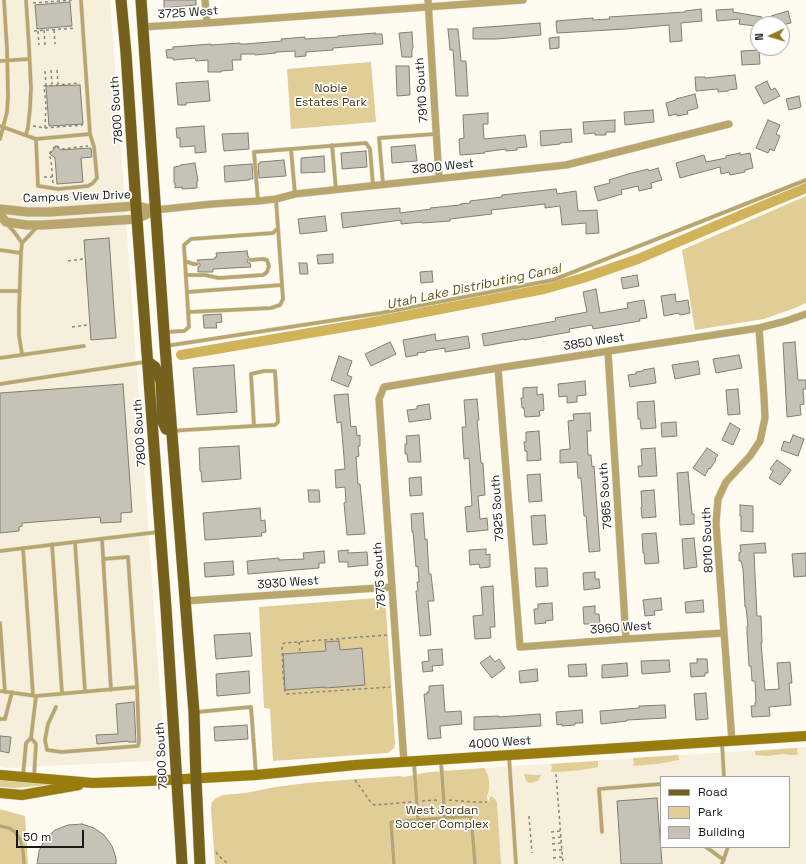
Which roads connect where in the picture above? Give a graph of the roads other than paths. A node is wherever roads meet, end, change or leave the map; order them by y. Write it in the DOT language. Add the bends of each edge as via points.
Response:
graph roads {
  1 [pos="4,0"];
  2 [pos="26,0"];
  3 [pos="81,0"];
  4 [pos="121,0"];
  5 [pos="141,0"];
  6 [pos="205,0"];
  7 [pos="523,0"];
  8 [pos="428,4"];
  9 [pos="207,24"];
  10 [pos="143,27"];
  11 [pos="29,59"];
  12 [pos="7,61"];
  13 [pos="0,62"];
  14 [pos="729,124"];
  15 [pos="2,127"];
  16 [pos="90,134"];
  17 [pos="436,134"];
  18 [pos="26,135"];
  19 [pos="0,139"];
  20 [pos="36,139"];
  21 [pos="332,145"];
  22 [pos="291,149"];
  23 [pos="439,178"];
  24 [pos="806,180"];
  25 [pos="383,184"];
  26 [pos="373,185"];
  27 [pos="336,189"];
  28 [pos="295,194"];
  29 [pos="276,199"];
  30 [pos="258,201"];
  31 [pos="136,206"];
  32 [pos="0,209"];
  33 [pos="155,210"];
  34 [pos="0,215"];
  35 [pos="137,219"];
  36 [pos="6,222"];
  37 [pos="39,225"];
  38 [pos="278,228"];
  39 [pos="22,243"];
  40 [pos="0,250"];
  41 [pos="21,253"];
  42 [pos="185,260"];
  43 [pos="250,260"];
  44 [pos="197,264"];
  45 [pos="186,275"];
  46 [pos="282,285"];
  47 [pos="0,291"];
  48 [pos="20,292"];
  49 [pos="187,292"];
  50 [pos="189,312"];
  51 [pos="806,314"];
  52 [pos="759,328"];
  53 [pos="164,332"];
  54 [pos="84,346"];
  55 [pos="165,346"];
  56 [pos="608,352"];
  57 [pos="22,354"];
  58 [pos="0,358"];
  59 [pos="148,362"];
  60 [pos="498,368"];
  61 [pos="0,384"];
  62 [pos="384,387"];
  63 [pos="254,426"];
  64 [pos="172,431"];
  65 [pos="160,532"];
  66 [pos="102,539"];
  67 [pos="75,542"];
  68 [pos="52,544"];
  69 [pos="23,548"];
  70 [pos="0,551"];
  71 [pos="103,559"];
  72 [pos="392,587"];
  73 [pos="185,601"];
  74 [pos="0,623"];
  75 [pos="724,633"];
  76 [pos="626,639"];
  77 [pos="520,647"];
  78 [pos="137,687"];
  79 [pos="111,690"];
  80 [pos="0,691"];
  81 [pos="85,691"];
  82 [pos="5,692"];
  83 [pos="12,692"];
  84 [pos="62,693"];
  85 [pos="35,695"];
  86 [pos="56,707"];
  87 [pos="194,712"];
  88 [pos="0,719"];
  89 [pos="806,736"];
  90 [pos="31,738"];
  91 [pos="727,742"];
  92 [pos="509,756"];
  93 [pos="440,760"];
  94 [pos="409,762"];
  95 [pos="0,775"];
  96 [pos="256,775"];
  97 [pos="724,776"];
  98 [pos="28,778"];
  99 [pos="196,779"];
  100 [pos="176,780"];
  101 [pos="93,783"];
  102 [pos="660,784"];
  103 [pos="0,793"];
  104 [pos="445,818"];
  105 [pos="418,820"];
  106 [pos="0,826"];
  107 [pos="602,832"];
  108 [pos="707,848"];
  109 [pos="728,848"];
  110 [pos="723,862"];
  111 [pos="24,864"];
  112 [pos="182,864"];
  113 [pos="200,864"];
  114 [pos="394,864"];
  115 [pos="475,864"];
  116 [pos="516,864"];
  1 -- 12 [label="lane"];
  2 -- 11 [label="lane"];
  3 -- 16 [label="lane"];
  4 -- 31 [label="main road, 7800 South"];
  5 -- 10 [label="main road"];
  6 -- 9 [label="street"];
  7 -- 8 [label="street, 3725 West"];
  8 -- 9 [label="street, 3725 West"];
  8 -- 17 [label="street, 7910 South"];
  9 -- 10 [label="street, 3725 West"];
  10 -- 33 [label="main road"];
  11 -- 12 [label="lane"];
  11 -- 18 [label="lane" via="30,109"];
  12 -- 13 [label="lane"];
  12 -- 15 [label="lane" via="7,112"];
  14 -- 23 [label="street, 3800 West" via="566,165"];
  15 -- 18 [label="lane"];
  15 -- 19 [label="lane"];
  16 -- 20 [label="lane"];
  16 -- 20 [label="lane" via="94,147 94,183 58,189 38,186"];
  17 -- 23 [label="street, 7910 South"];
  17 -- 25 [label="lane" via="379,138"];
  18 -- 20 [label="lane"];
  21 -- 22 [label="lane"];
  21 -- 26 [label="lane" via="366,142 370,149"];
  21 -- 27 [label="lane"];
  22 -- 28 [label="lane"];
  22 -- 30 [label="lane" via="254,152"];
  23 -- 25 [label="street, 3800 West"];
  24 -- 55 [label="lane" via="553,280 381,313"];
  25 -- 26 [label="street, 3800 West"];
  26 -- 27 [label="street, 3800 West"];
  27 -- 28 [label="street, 3800 West"];
  28 -- 29 [label="street, 3800 West"];
  29 -- 30 [label="street, 3800 West"];
  29 -- 38 [label="lane"];
  30 -- 33 [label="street, 3800 West"];
  31 -- 32 [label="street, Campus View Drive" via="50,212"];
  31 -- 33 [label="street, Campus View Drive"];
  31 -- 35 [label="main road, 7800 South"];
  33 -- 35 [label="street"];
  33 -- 53 [label="main road"];
  34 -- 36 [label="street"];
  35 -- 37 [label="street"];
  35 -- 59 [label="main road, 7800 South"];
  36 -- 37 [label="street"];
  36 -- 39 [label="lane"];
  37 -- 39 [label="lane"];
  38 -- 42 [label="lane" via="274,233 191,239 184,245"];
  38 -- 46 [label="lane"];
  39 -- 41 [label="lane"];
  40 -- 41 [label="lane"];
  41 -- 48 [label="lane"];
  42 -- 44 [label="lane"];
  42 -- 45 [label="lane"];
  43 -- 45 [label="lane" via="268,260 267,272 263,275 219,278 205,274"];
  45 -- 49 [label="lane"];
  46 -- 49 [label="lane"];
  46 -- 50 [label="lane" via="283,298 280,305 271,308"];
  47 -- 48 [label="lane"];
  48 -- 57 [label="lane" via="19,334"];
  49 -- 50 [label="lane"];
  50 -- 53 [label="lane" via="189,327 184,331"];
  51 -- 52 [label="street, 3850 West"];
  52 -- 56 [label="street, 3850 West"];
  52 -- 75 [label="street, 8010 South" via="764,398 760,440 750,456 726,482 718,499 716,523"];
  53 -- 55 [label="main road"];
  54 -- 57 [label="lane"];
  55 -- 64 [label="main road"];
  56 -- 60 [label="street, 3850 West"];
  56 -- 76 [label="street, 7965 South"];
  57 -- 58 [label="lane"];
  59 -- 61 [label="lane"];
  59 -- 64 [label="main road" via="155,367 161,381 163,422 166,429"];
  59 -- 65 [label="main road, 7800 South"];
  60 -- 62 [label="street, 3850 West"];
  60 -- 77 [label="street, 7925 South"];
  62 -- 72 [label="street, 7875 South" via="379,399"];
  63 -- 63 [label="lane" via="275,425 278,422 275,371 251,374"];
  63 -- 64 [label="lane"];
  64 -- 73 [label="main road"];
  65 -- 66 [label="lane"];
  65 -- 100 [label="main road, 7800 South"];
  66 -- 67 [label="lane"];
  66 -- 71 [label="lane"];
  67 -- 68 [label="lane"];
  67 -- 81 [label="lane"];
  68 -- 69 [label="lane"];
  68 -- 84 [label="lane"];
  69 -- 70 [label="lane"];
  69 -- 85 [label="lane"];
  71 -- 78 [label="lane" via="128,557"];
  71 -- 79 [label="lane"];
  72 -- 73 [label="street, 3930 West"];
  72 -- 94 [label="street, 7875 South"];
  73 -- 87 [label="main road"];
  74 -- 82 [label="lane"];
  75 -- 76 [label="street, 3960 West"];
  75 -- 91 [label="street, 8010 South"];
  76 -- 77 [label="street, 3960 West"];
  78 -- 79 [label="lane"];
  78 -- 86 [label="lane" via="138,746 62,752 47,750 45,740 48,724"];
  79 -- 81 [label="lane"];
  80 -- 82 [label="lane"];
  81 -- 84 [label="lane"];
  82 -- 83 [label="lane"];
  83 -- 85 [label="lane"];
  83 -- 88 [label="lane" via="5,720"];
  84 -- 85 [label="lane"];
  85 -- 90 [label="lane"];
  87 -- 96 [label="lane" via="252,707"];
  87 -- 99 [label="main road"];
  89 -- 91 [label="main road, 4000 West"];
  90 -- 98 [label="lane" via="26,743"];
  90 -- 98 [label="lane" via="36,744"];
  91 -- 92 [label="main road, 4000 West"];
  91 -- 97 [label="lane"];
  92 -- 93 [label="main road, 4000 West"];
  92 -- 116 [label="lane"];
  93 -- 94 [label="main road, 4000 West"];
  93 -- 104 [label="lane"];
  94 -- 96 [label="main road, 4000 West"];
  94 -- 105 [label="lane"];
  95 -- 98 [label="main road"];
  96 -- 99 [label="main road, 4000 West"];
  98 -- 101 [label="main road"];
  99 -- 100 [label="main road, 4000 West"];
  99 -- 113 [label="main road"];
  100 -- 101 [label="main road, 4000 West"];
  100 -- 112 [label="main road, 7800 South"];
  101 -- 103 [label="main road" via="22,795"];
  102 -- 107 [label="lane" via="598,788"];
  104 -- 105 [label="lane"];
  104 -- 115 [label="lane" via="472,816"];
  105 -- 114 [label="lane" via="391,822"];
  106 -- 111 [label="lane" via="14,831 20,839"];
  108 -- 110 [label="lane"];
  109 -- 110 [label="lane"];
}
